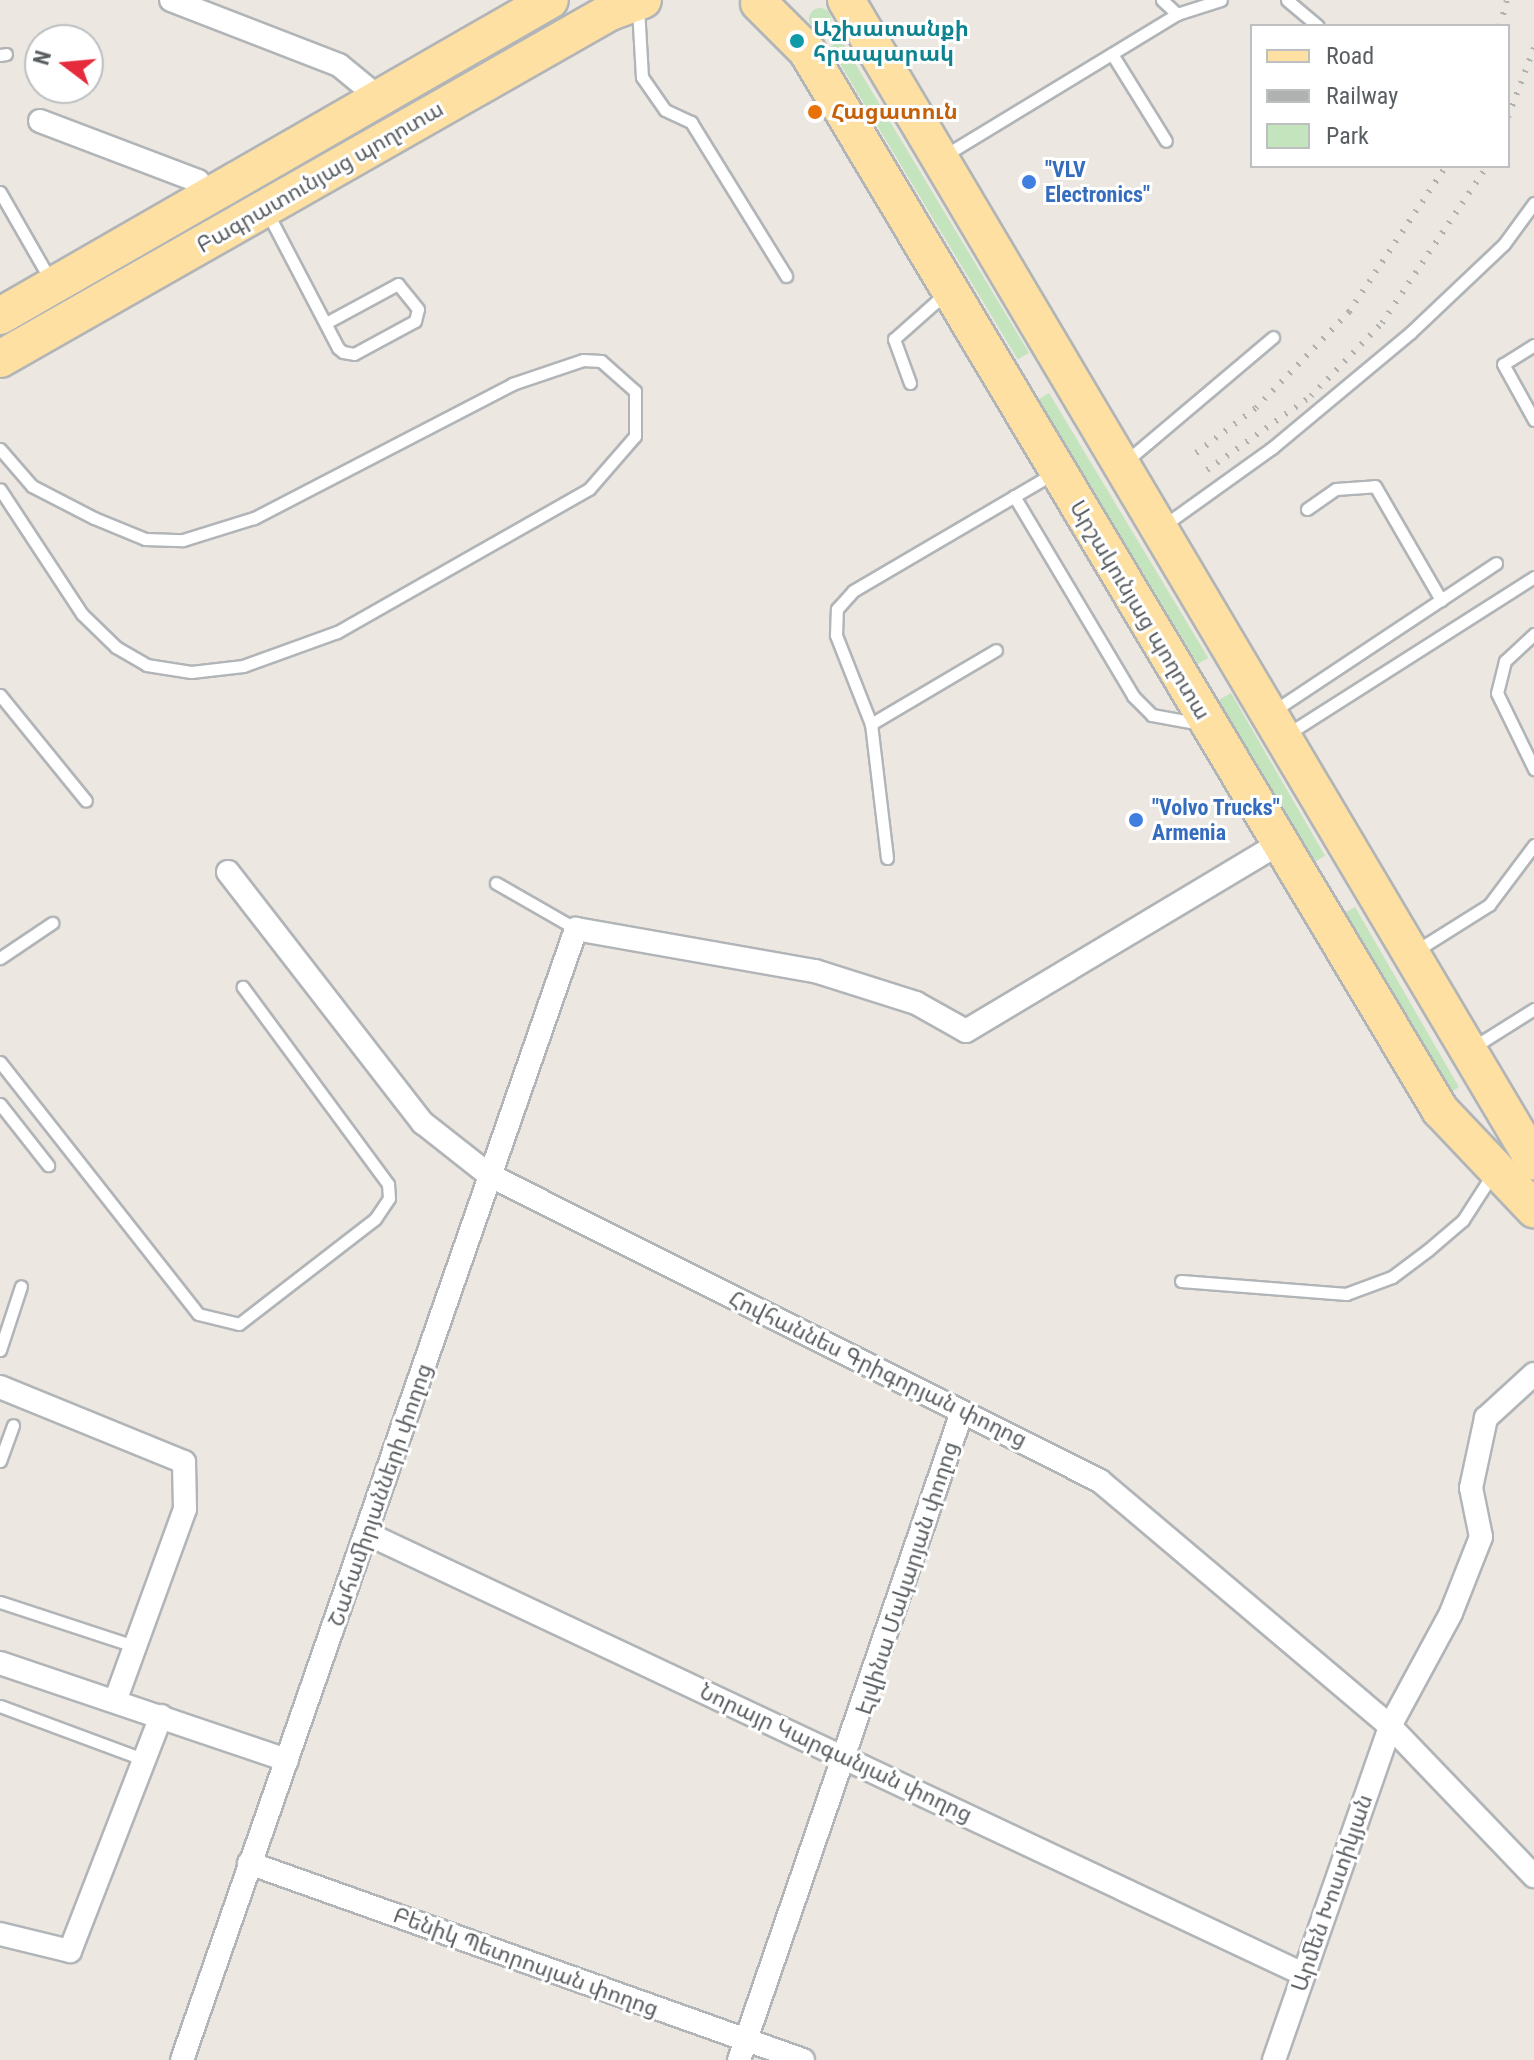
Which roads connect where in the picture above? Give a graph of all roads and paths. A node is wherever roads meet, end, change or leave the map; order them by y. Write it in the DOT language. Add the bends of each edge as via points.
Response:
graph roads {
  1 [pos="171,0"];
  2 [pos="846,0"];
  3 [pos="1162,0"];
  4 [pos="1221,0"];
  5 [pos="1287,0"];
  6 [pos="547,1"];
  7 [pos="641,1"];
  8 [pos="756,1"];
  9 [pos="1177,14"];
  10 [pos="1316,24"];
  11 [pos="1112,54"];
  12 [pos="379,98"];
  13 [pos="40,121"];
  14 [pos="1166,141"];
  15 [pos="938,159"];
  16 [pos="2,198"];
  17 [pos="206,198"];
  18 [pos="1534,203"];
  19 [pos="265,208"];
  20 [pos="1522,219"];
  21 [pos="1534,226"];
  22 [pos="786,276"];
  23 [pos="53,285"];
  24 [pos="949,290"];
  25 [pos="0,316"];
  26 [pos="326,323"];
  27 [pos="1273,337"];
  28 [pos="1534,345"];
  29 [pos="0,359"];
  30 [pos="1064,368"];
  31 [pos="910,383"];
  32 [pos="1013,398"];
  33 [pos="1534,420"];
  34 [pos="0,449"];
  35 [pos="1122,465"];
  36 [pos="1057,471"];
  37 [pos="0,489"];
  38 [pos="1014,496"];
  39 [pos="1307,509"];
  40 [pos="1159,528"];
  41 [pos="1496,563"];
  42 [pos="1534,577"];
  43 [pos="1441,600"];
  44 [pos="1534,634"];
  45 [pos="996,650"];
  46 [pos="0,695"];
  47 [pos="871,724"];
  48 [pos="1278,724"];
  49 [pos="1210,726"];
  50 [pos="1534,769"];
  51 [pos="86,801"];
  52 [pos="1280,843"];
  53 [pos="1534,845"];
  54 [pos="1352,852"];
  55 [pos="887,858"];
  56 [pos="228,872"];
  57 [pos="1303,881"];
  58 [pos="496,883"];
  59 [pos="52,923"];
  60 [pos="576,929"];
  61 [pos="1409,954"];
  62 [pos="0,958"];
  63 [pos="243,987"];
  64 [pos="1534,1009"];
  65 [pos="1464,1051"];
  66 [pos="0,1062"];
  67 [pos="1484,1087"];
  68 [pos="0,1104"];
  69 [pos="1440,1110"];
  70 [pos="1534,1161"];
  71 [pos="48,1165"];
  72 [pos="1495,1171"];
  73 [pos="489,1175"];
  74 [pos="1534,1209"];
  75 [pos="1181,1281"];
  76 [pos="21,1286"];
  77 [pos="0,1350"];
  78 [pos="1534,1374"];
  79 [pos="0,1387"];
  80 [pos="962,1412"];
  81 [pos="13,1425"];
  82 [pos="0,1461"];
  83 [pos="368,1534"];
  84 [pos="0,1602"];
  85 [pos="134,1646"];
  86 [pos="0,1663"];
  87 [pos="115,1701"];
  88 [pos="0,1706"];
  89 [pos="161,1716"];
  90 [pos="1390,1726"];
  91 [pos="847,1758"];
  92 [pos="145,1760"];
  93 [pos="287,1760"];
  94 [pos="249,1863"];
  95 [pos="1534,1876"];
  96 [pos="0,1934"];
  97 [pos="1303,1974"];
  98 [pos="742,2050"];
  99 [pos="182,2060"];
  100 [pos="803,2060"];
  101 [pos="1274,2060"];
  1 -- 12 [label="street" via="339,65"];
  2 -- 15 [label="main road"];
  3 -- 9 [label="lane"];
  4 -- 9 [label="lane"];
  5 -- 10 [label="lane"];
  6 -- 12 [label="main road, Բագրատունյաց պողոտա"];
  7 -- 19 [label="main road, Բագրատունյաց պողոտա"];
  7 -- 22 [label="lane" via="642,77 665,110 691,122"];
  8 -- 24 [label="main road, Արշակունյաց պողոտա" via="807,51"];
  9 -- 11 [label="lane"];
  11 -- 14 [label="lane"];
  11 -- 15 [label="lane"];
  12 -- 17 [label="main road, Բագրատունյաց պողոտա"];
  13 -- 17 [label="street" via="198,181"];
  15 -- 30 [label="main road"];
  16 -- 23 [label="lane"];
  17 -- 23 [label="main road, Բագրատունյաց պողոտա"];
  18 -- 20 [label="lane"];
  19 -- 26 [label="lane"];
  19 -- 29 [label="main road, Բագրատունյաց պողոտա"];
  20 -- 21 [label="lane"];
  20 -- 40 [label="lane" via="1410,333 1272,448"];
  23 -- 25 [label="main road, Բագրատունյաց պողոտա"];
  24 -- 31 [label="lane" via="894,339"];
  24 -- 32 [label="main road, Արշակունյաց պողոտա"];
  26 -- 26 [label="lane" via="350,355 415,321 418,309 398,284"];
  27 -- 35 [label="lane"];
  28 -- 33 [label="lane" via="1503,364"];
  30 -- 32 [label="main road" via="1030,369"];
  30 -- 35 [label="main road"];
  32 -- 36 [label="main road, Արշակունյաց պողոտա"];
  34 -- 37 [label="lane" via="32,486 81,511 145,539 183,540 254,518 512,384 583,360 601,361 635,391 635,436 589,489 337,632 243,666 191,672 147,665 116,647 82,614"];
  35 -- 40 [label="main road"];
  36 -- 38 [label="lane"];
  36 -- 49 [label="main road, Արշակունյաց պողոտա"];
  38 -- 47 [label="lane" via="853,591 837,609 836,635"];
  38 -- 49 [label="lane" via="1133,696 1152,715"];
  39 -- 43 [label="lane" via="1336,489 1375,486"];
  40 -- 48 [label="main road"];
  41 -- 43 [label="lane"];
  42 -- 48 [label="lane"];
  43 -- 48 [label="lane"];
  44 -- 50 [label="lane" via="1505,661 1497,693"];
  45 -- 47 [label="lane"];
  46 -- 51 [label="lane"];
  47 -- 55 [label="lane"];
  48 -- 54 [label="main road"];
  49 -- 52 [label="main road, Արշակունյաց պողոտա"];
  52 -- 57 [label="main road, Արշակունյաց պողոտա"];
  52 -- 60 [label="street" via="966,1031 916,1003 815,971"];
  53 -- 61 [label="lane" via="1489,905"];
  54 -- 57 [label="main road" via="1340,888 1320,891"];
  54 -- 61 [label="main road"];
  56 -- 73 [label="street, Հովհաննես Գրիգորյան փողոց" via="423,1123"];
  57 -- 69 [label="main road, Արշակունյաց պողոտա"];
  58 -- 60 [label="lane"];
  59 -- 62 [label="lane"];
  60 -- 73 [label="street, Շահամիրյանների փողոց"];
  61 -- 65 [label="main road"];
  63 -- 66 [label="lane" via="388,1184 389,1198 375,1219 239,1324 198,1314"];
  64 -- 65 [label="lane"];
  65 -- 67 [label="main road"];
  67 -- 69 [label="main road" via="1476,1109"];
  67 -- 70 [label="main road"];
  68 -- 71 [label="lane"];
  69 -- 72 [label="main road, Արշակունյաց պողոտա"];
  72 -- 74 [label="main road, Արշակունյաց պողոտա"];
  72 -- 75 [label="lane" via="1463,1220 1428,1250 1392,1277 1346,1294"];
  73 -- 80 [label="street, Հովհաննես Գրիգորյան փողոց"];
  73 -- 83 [label="street, Շահամիրյանների փողոց"];
  76 -- 77 [label="lane"];
  78 -- 90 [label="street, Արմեն Խոստիկյան" via="1486,1418 1471,1488 1481,1537 1451,1613"];
  79 -- 85 [label="street" via="184,1462 185,1509"];
  80 -- 90 [label="street, Հովհաննես Գրիգորյան փողոց" via="1100,1481"];
  80 -- 91 [label="street, Էլվինա Մակարյան փողոց"];
  81 -- 82 [label="lane"];
  83 -- 91 [label="street, Նորայր Կարգանյան փողոց"];
  83 -- 93 [label="street, Շահամիրյանների փողոց"];
  84 -- 85 [label="lane"];
  85 -- 87 [label="street"];
  86 -- 87 [label="street"];
  87 -- 89 [label="street"];
  88 -- 92 [label="lane"];
  89 -- 92 [label="street"];
  89 -- 93 [label="street"];
  90 -- 95 [label="street, Հովհաննես Գրիգորյան փողոց"];
  90 -- 97 [label="street, Արմեն Խոստիկյան"];
  91 -- 97 [label="street, Նորայր Կարգանյան փողոց"];
  91 -- 98 [label="street, Էլվինա Մակարյան փողոց"];
  92 -- 96 [label="street" via="70,1951"];
  93 -- 94 [label="street, Շահամիրյանների փողոց"];
  94 -- 98 [label="street, Բենիկ Պետրոսյան փողոց"];
  94 -- 99 [label="street, Շահամիրյանների փողոց"];
  97 -- 101 [label="street, Արմեն Խոստիկյան"];
  98 -- 100 [label="street, Բենիկ Պետրոսյան փողոց"];
}
